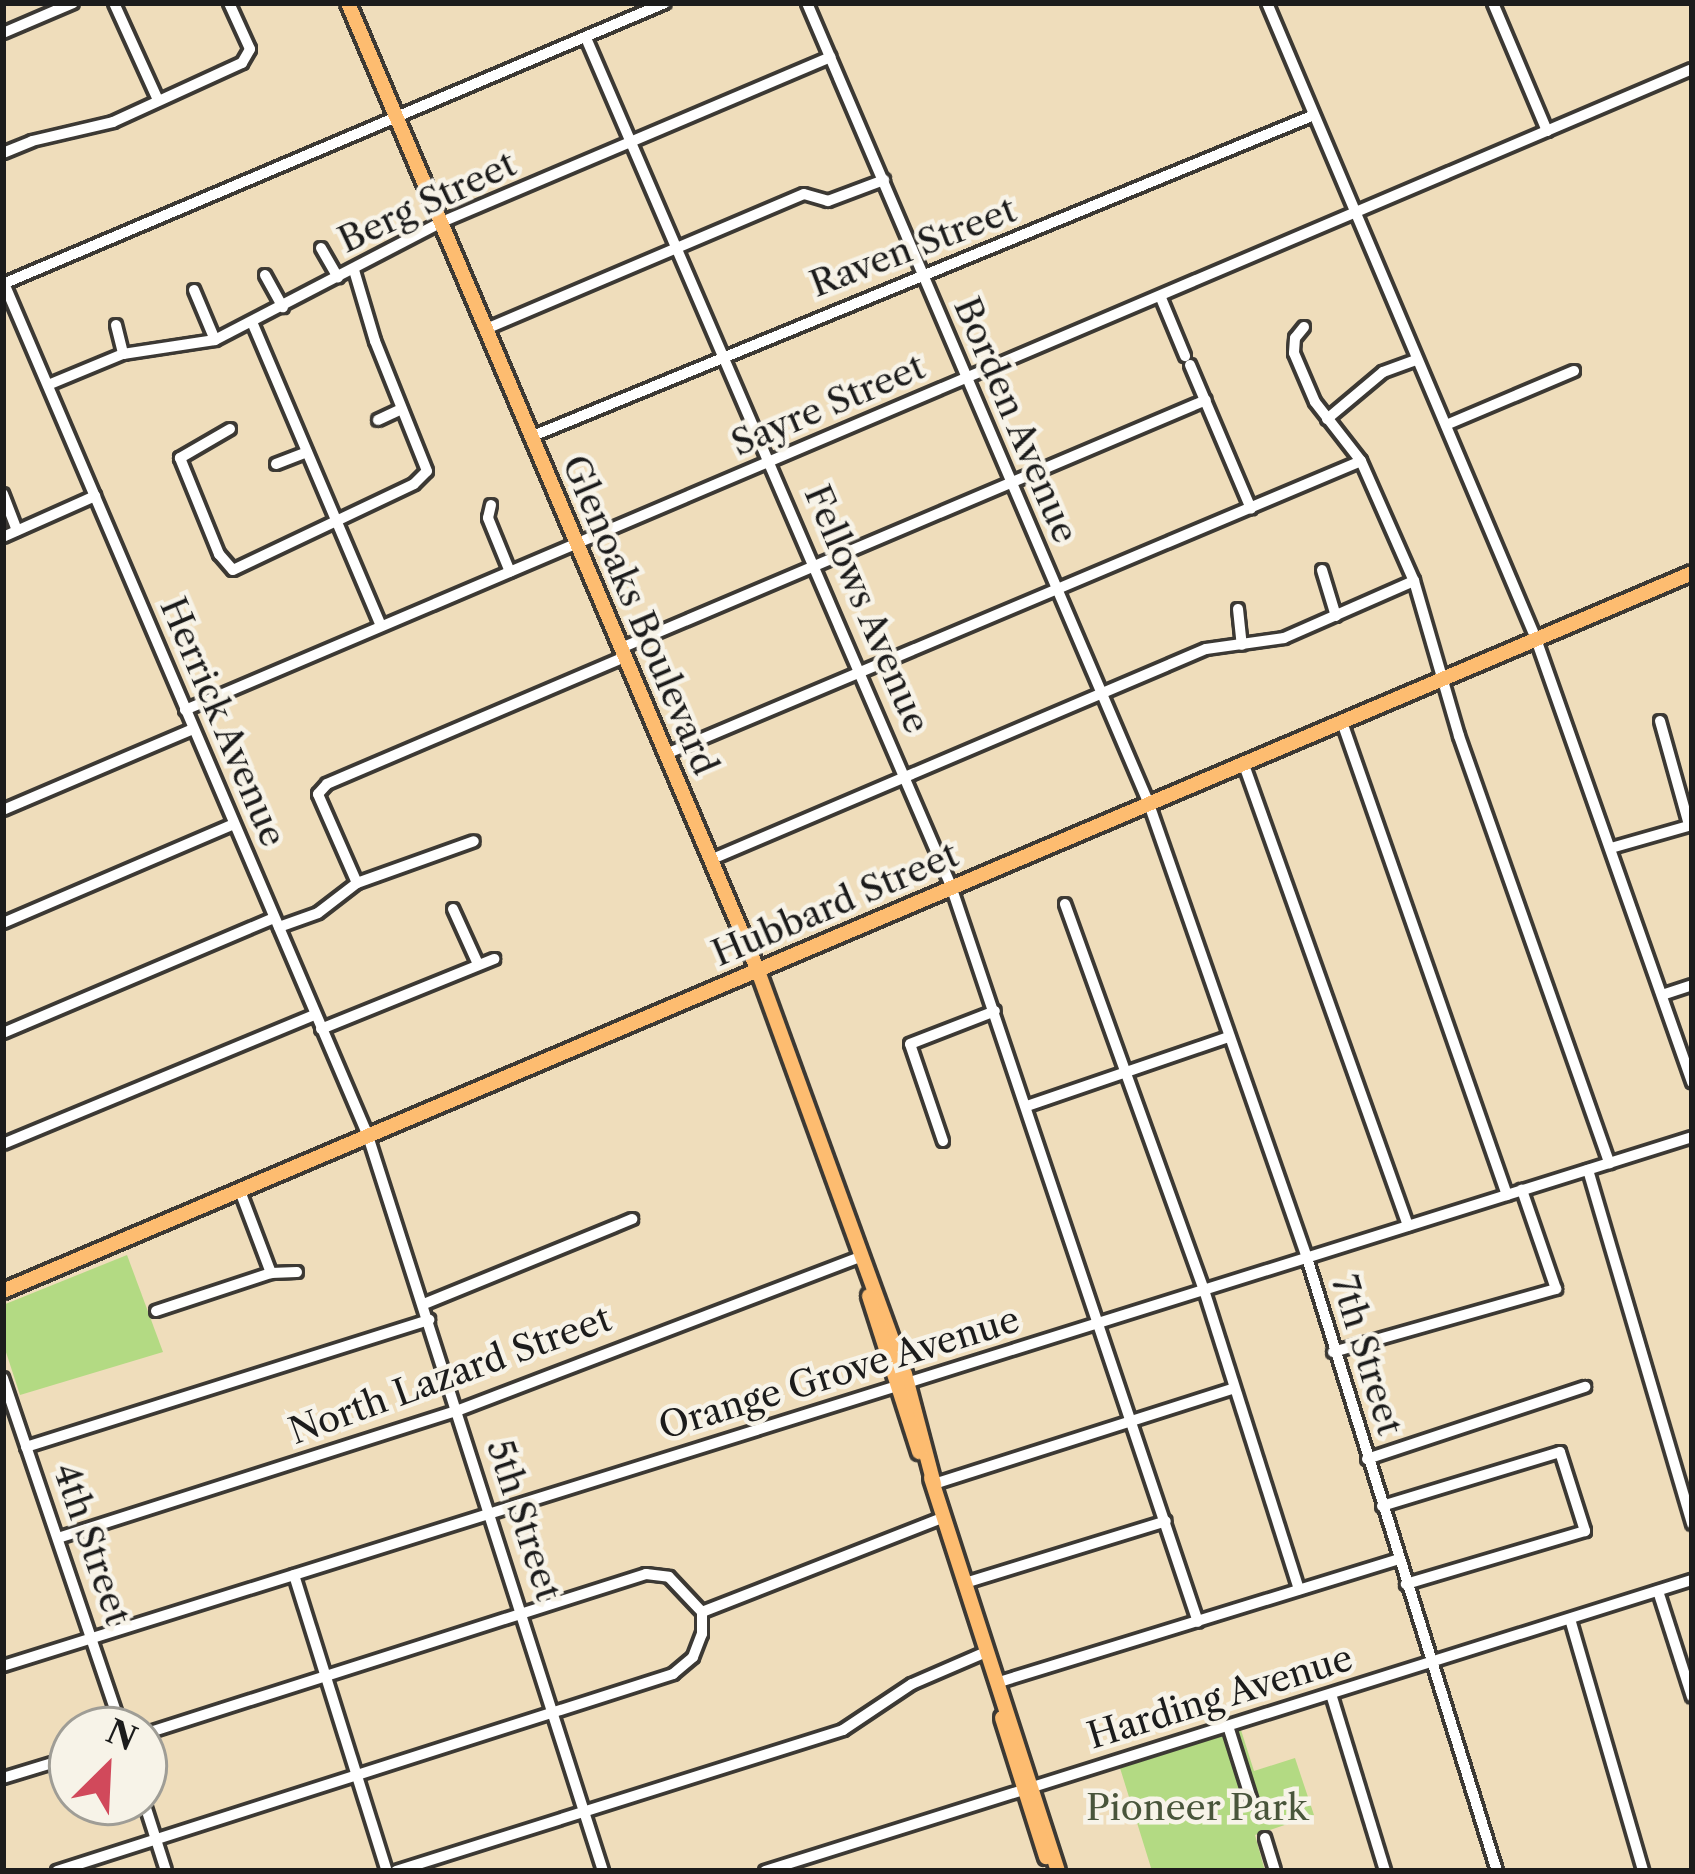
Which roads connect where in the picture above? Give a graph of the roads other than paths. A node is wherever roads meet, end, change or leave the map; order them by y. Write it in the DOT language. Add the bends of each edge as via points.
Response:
graph roads {
  1 [pos="73,3"];
  2 [pos="114,3"];
  3 [pos="229,3"];
  4 [pos="348,3"];
  5 [pos="665,3"];
  6 [pos="807,3"];
  7 [pos="1267,3"];
  8 [pos="1493,3"];
  9 [pos="3,33"];
  10 [pos="586,38"];
  11 [pos="830,57"];
  12 [pos="1692,69"];
  13 [pos="158,100"];
  14 [pos="1314,115"];
  15 [pos="397,118"];
  16 [pos="1547,131"];
  17 [pos="630,144"];
  18 [pos="3,153"];
  19 [pos="884,181"];
  20 [pos="1357,215"];
  21 [pos="442,222"];
  22 [pos="321,248"];
  23 [pos="676,249"];
  24 [pos="354,270"];
  25 [pos="920,273"];
  26 [pos="265,275"];
  27 [pos="338,277"];
  28 [pos="3,283"];
  29 [pos="194,290"];
  30 [pos="1161,298"];
  31 [pos="283,307"];
  32 [pos="252,322"];
  33 [pos="116,326"];
  34 [pos="1304,327"];
  35 [pos="486,328"];
  36 [pos="214,340"];
  37 [pos="123,354"];
  38 [pos="724,355"];
  39 [pos="1416,360"];
  40 [pos="1574,371"];
  41 [pos="966,378"];
  42 [pos="48,385"];
  43 [pos="1206,400"];
  44 [pos="402,409"];
  45 [pos="1328,419"];
  46 [pos="378,420"];
  47 [pos="1446,425"];
  48 [pos="230,429"];
  49 [pos="533,436"];
  50 [pos="307,452"];
  51 [pos="1361,461"];
  52 [pos="276,464"];
  53 [pos="768,464"];
  54 [pos="1010,483"];
  55 [pos="3,494"];
  56 [pos="95,496"];
  57 [pos="491,505"];
  58 [pos="1251,509"];
  59 [pos="336,523"];
  60 [pos="17,530"];
  61 [pos="3,537"];
  62 [pos="578,545"];
  63 [pos="817,566"];
  64 [pos="1322,570"];
  65 [pos="510,572"];
  66 [pos="1692,573"];
  67 [pos="1414,581"];
  68 [pos="1057,591"];
  69 [pos="1238,609"];
  70 [pos="1336,616"];
  71 [pos="382,626"];
  72 [pos="1536,639"];
  73 [pos="1242,645"];
  74 [pos="623,653"];
  75 [pos="861,670"];
  76 [pos="1442,680"];
  77 [pos="1099,694"];
  78 [pos="185,710"];
  79 [pos="1660,721"];
  80 [pos="1342,722"];
  81 [pos="193,729"];
  82 [pos="666,754"];
  83 [pos="1244,765"];
  84 [pos="906,776"];
  85 [pos="1149,804"];
  86 [pos="4,807"];
  87 [pos="234,824"];
  88 [pos="1691,825"];
  89 [pos="474,841"];
  90 [pos="1612,848"];
  91 [pos="710,860"];
  92 [pos="1167,861"];
  93 [pos="357,883"];
  94 [pos="952,886"];
  95 [pos="1065,904"];
  96 [pos="453,908"];
  97 [pos="3,922"];
  98 [pos="276,923"];
  99 [pos="494,958"];
  100 [pos="478,964"];
  101 [pos="758,970"];
  102 [pos="1692,985"];
  103 [pos="1662,994"];
  104 [pos="994,1011"];
  105 [pos="315,1015"];
  106 [pos="321,1029"];
  107 [pos="3,1033"];
  108 [pos="1228,1036"];
  109 [pos="1127,1072"];
  110 [pos="1692,1082"];
  111 [pos="1027,1106"];
  112 [pos="368,1136"];
  113 [pos="1692,1137"];
  114 [pos="943,1141"];
  115 [pos="3,1144"];
  116 [pos="1609,1163"];
  117 [pos="1588,1170"];
  118 [pos="387,1188"];
  119 [pos="240,1190"];
  120 [pos="1522,1190"];
  121 [pos="1507,1195"];
  122 [pos="632,1219"];
  123 [pos="1408,1226"];
  124 [pos="859,1256"];
  125 [pos="1307,1258"];
  126 [pos="297,1272"];
  127 [pos="271,1273"];
  128 [pos="1204,1290"];
  129 [pos="3,1291"];
  130 [pos="424,1304"];
  131 [pos="156,1311"];
  132 [pos="428,1320"];
  133 [pos="1100,1322"];
  134 [pos="1333,1352"];
  135 [pos="3,1378"];
  136 [pos="903,1384"];
  137 [pos="1585,1387"];
  138 [pos="1234,1388"];
  139 [pos="457,1410"];
  140 [pos="1133,1419"];
  141 [pos="26,1447"];
  142 [pos="1367,1459"];
  143 [pos="934,1484"];
  144 [pos="1382,1506"];
  145 [pos="491,1513"];
  146 [pos="944,1517"];
  147 [pos="1166,1521"];
  148 [pos="1692,1524"];
  149 [pos="58,1538"];
  150 [pos="1398,1559"];
  151 [pos="294,1575"];
  152 [pos="1692,1580"];
  153 [pos="964,1583"];
  154 [pos="1406,1584"];
  155 [pos="1299,1589"];
  156 [pos="1658,1591"];
  157 [pos="521,1611"];
  158 [pos="702,1612"];
  159 [pos="1570,1618"];
  160 [pos="1198,1622"];
  161 [pos="93,1638"];
  162 [pos="986,1652"];
  163 [pos="1431,1662"];
  164 [pos="3,1666"];
  165 [pos="326,1675"];
  166 [pos="996,1683"];
  167 [pos="1331,1694"];
  168 [pos="1692,1697"];
  169 [pos="114,1706"];
  170 [pos="553,1711"];
  171 [pos="168,1726"];
  172 [pos="1228,1726"];
  173 [pos="48,1764"];
  174 [pos="357,1775"];
  175 [pos="3,1778"];
  176 [pos="1029,1789"];
  177 [pos="1252,1802"];
  178 [pos="584,1812"];
  179 [pos="152,1826"];
  180 [pos="1264,1838"];
  181 [pos="156,1840"];
  182 [pos="812,1856"];
  183 [pos="1052,1870"];
  184 [pos="57,1871"];
  185 [pos="166,1871"];
  186 [pos="387,1871"];
  187 [pos="396,1871"];
  188 [pos="603,1871"];
  189 [pos="765,1871"];
  190 [pos="817,1871"];
  191 [pos="1275,1871"];
  192 [pos="1385,1871"];
  193 [pos="1497,1871"];
  194 [pos="1643,1871"];
  1 -- 9 [label="street"];
  2 -- 13 [label="street"];
  3 -- 13 [label="street" via="250,49 242,63"];
  4 -- 15 [label="main road, Glenoaks Boulevard"];
  5 -- 10 [label="street"];
  6 -- 11 [label="street, Borden Avenue"];
  7 -- 14 [label="street"];
  8 -- 16 [label="street"];
  10 -- 15 [label="street"];
  10 -- 17 [label="street, Fellows Avenue"];
  11 -- 17 [label="street, Berg Street"];
  11 -- 19 [label="street, Borden Avenue"];
  12 -- 16 [label="street, Sayre Street"];
  13 -- 18 [label="street" via="113,122"];
  14 -- 20 [label="street"];
  14 -- 25 [label="street, Raven Street" via="977,257"];
  15 -- 21 [label="main road, Glenoaks Boulevard"];
  15 -- 28 [label="street"];
  16 -- 20 [label="street, Sayre Street"];
  17 -- 21 [label="street, Berg Street"];
  17 -- 23 [label="street, Fellows Avenue"];
  19 -- 23 [label="street" via="828,201 804,194"];
  19 -- 25 [label="street, Borden Avenue"];
  20 -- 30 [label="street, Sayre Street"];
  20 -- 39 [label="street"];
  21 -- 24 [label="street, Berg Street"];
  21 -- 35 [label="main road, Glenoaks Boulevard"];
  22 -- 27 [label="street"];
  23 -- 35 [label="street"];
  23 -- 38 [label="street, Fellows Avenue"];
  24 -- 27 [label="street, Berg Street"];
  24 -- 44 [label="street"];
  25 -- 38 [label="street, Raven Street"];
  25 -- 41 [label="street, Borden Avenue"];
  26 -- 31 [label="street"];
  27 -- 31 [label="street, Berg Street"];
  28 -- 42 [label="street, Herrick Avenue"];
  29 -- 36 [label="street"];
  30 -- 41 [label="street, Sayre Street"];
  30 -- 43 [label="street"];
  31 -- 32 [label="street, Berg Street"];
  32 -- 36 [label="street, Berg Street"];
  32 -- 50 [label="street"];
  33 -- 37 [label="street"];
  34 -- 45 [label="street" via="1294,353"];
  35 -- 49 [label="main road, Glenoaks Boulevard"];
  36 -- 37 [label="street, Berg Street"];
  37 -- 42 [label="street, Berg Street"];
  38 -- 49 [label="street, Raven Street"];
  38 -- 53 [label="street, Fellows Avenue"];
  39 -- 45 [label="street" via="1383,372"];
  39 -- 47 [label="street"];
  40 -- 47 [label="street"];
  41 -- 53 [label="street, Sayre Street"];
  41 -- 54 [label="street, Borden Avenue"];
  42 -- 56 [label="street, Herrick Avenue"];
  43 -- 54 [label="street"];
  43 -- 58 [label="street"];
  44 -- 46 [label="street"];
  44 -- 59 [label="street" via="428,471"];
  45 -- 51 [label="street"];
  47 -- 72 [label="street"];
  48 -- 59 [label="street" via="180,458 233,570"];
  49 -- 62 [label="main road, Glenoaks Boulevard"];
  50 -- 52 [label="street"];
  50 -- 59 [label="street"];
  51 -- 58 [label="street"];
  51 -- 67 [label="street"];
  53 -- 62 [label="street, Sayre Street"];
  53 -- 63 [label="street, Fellows Avenue"];
  54 -- 63 [label="street"];
  54 -- 68 [label="street, Borden Avenue"];
  55 -- 60 [label="street"];
  56 -- 60 [label="street"];
  56 -- 78 [label="street, Herrick Avenue"];
  57 -- 65 [label="street" via="488,518"];
  58 -- 68 [label="street"];
  59 -- 71 [label="street"];
  60 -- 61 [label="street"];
  62 -- 65 [label="street, Sayre Street"];
  62 -- 74 [label="main road, Glenoaks Boulevard"];
  63 -- 74 [label="street"];
  63 -- 75 [label="street, Fellows Avenue"];
  64 -- 70 [label="street"];
  65 -- 71 [label="street, Sayre Street"];
  66 -- 72 [label="main road, Hubbard Street"];
  67 -- 70 [label="street"];
  67 -- 76 [label="street"];
  68 -- 75 [label="street"];
  68 -- 77 [label="street, Borden Avenue"];
  69 -- 73 [label="street"];
  70 -- 73 [label="street"];
  71 -- 78 [label="street, Sayre Street"];
  72 -- 76 [label="main road, Hubbard Street"];
  72 -- 90 [label="street"];
  73 -- 77 [label="street" via="1206,650"];
  74 -- 82 [label="main road, Glenoaks Boulevard"];
  74 -- 93 [label="street" via="327,784 319,794"];
  75 -- 82 [label="street"];
  75 -- 84 [label="street, Fellows Avenue"];
  76 -- 80 [label="main road, Hubbard Street"];
  76 -- 116 [label="street"];
  77 -- 84 [label="street"];
  77 -- 85 [label="street, Borden Avenue"];
  78 -- 81 [label="street, Herrick Avenue"];
  79 -- 88 [label="street"];
  80 -- 83 [label="main road, Hubbard Street"];
  80 -- 121 [label="street"];
  81 -- 86 [label="street"];
  81 -- 87 [label="street, Herrick Avenue"];
  82 -- 91 [label="main road, Glenoaks Boulevard"];
  83 -- 85 [label="main road, Hubbard Street"];
  83 -- 123 [label="street"];
  84 -- 91 [label="street"];
  84 -- 94 [label="street, Fellows Avenue"];
  85 -- 92 [label="street, Borden Avenue"];
  85 -- 94 [label="main road, Hubbard Street"];
  87 -- 97 [label="street"];
  87 -- 98 [label="street, Herrick Avenue"];
  88 -- 90 [label="street"];
  89 -- 93 [label="street"];
  90 -- 103 [label="street"];
  91 -- 101 [label="main road, Glenoaks Boulevard"];
  92 -- 108 [label="street, 7th Street"];
  93 -- 98 [label="street" via="318,913"];
  94 -- 101 [label="main road, Hubbard Street"];
  94 -- 104 [label="street, Fellows Avenue"];
  95 -- 109 [label="street"];
  96 -- 100 [label="street"];
  98 -- 105 [label="street, Herrick Avenue"];
  98 -- 107 [label="street"];
  99 -- 100 [label="street"];
  100 -- 106 [label="street"];
  101 -- 112 [label="main road, Hubbard Street"];
  101 -- 124 [label="main road, Glenoaks Boulevard"];
  102 -- 103 [label="street"];
  103 -- 110 [label="street"];
  104 -- 111 [label="street, Fellows Avenue"];
  104 -- 114 [label="street" via="910,1044"];
  105 -- 106 [label="street, Herrick Avenue"];
  105 -- 115 [label="street"];
  106 -- 112 [label="street, Herrick Avenue"];
  108 -- 109 [label="street"];
  108 -- 125 [label="street, 7th Street"];
  109 -- 111 [label="street"];
  109 -- 128 [label="street"];
  111 -- 133 [label="street, Fellows Avenue"];
  112 -- 118 [label="street, Herrick Avenue"];
  112 -- 119 [label="main road, Hubbard Street"];
  113 -- 116 [label="street, Orange Grove Avenue"];
  116 -- 117 [label="street, Orange Grove Avenue"];
  117 -- 120 [label="street, Orange Grove Avenue"];
  117 -- 148 [label="street"];
  118 -- 130 [label="street, 5th Street"];
  119 -- 127 [label="street"];
  119 -- 129 [label="main road, Hubbard Street"];
  120 -- 121 [label="street, Orange Grove Avenue"];
  120 -- 134 [label="street" via="1556,1289"];
  121 -- 123 [label="street, Orange Grove Avenue"];
  122 -- 130 [label="street"];
  123 -- 125 [label="street, Orange Grove Avenue"];
  124 -- 136 [label="main road, Glenoaks Boulevard"];
  124 -- 139 [label="street, North Lazard Street"];
  125 -- 128 [label="street, Orange Grove Avenue"];
  125 -- 134 [label="street, 7th Street"];
  126 -- 127 [label="street"];
  127 -- 131 [label="street"];
  128 -- 133 [label="street, Orange Grove Avenue"];
  128 -- 138 [label="street"];
  130 -- 132 [label="street, 5th Street"];
  132 -- 139 [label="street, 5th Street"];
  132 -- 141 [label="street"];
  133 -- 136 [label="street, Orange Grove Avenue"];
  133 -- 140 [label="street, Fellows Avenue"];
  134 -- 142 [label="street, 7th Street"];
  135 -- 141 [label="street, 4th Street"];
  136 -- 143 [label="main road, Glenoaks Boulevard"];
  136 -- 145 [label="street, Orange Grove Avenue"];
  137 -- 142 [label="street"];
  138 -- 140 [label="street"];
  138 -- 155 [label="street"];
  139 -- 145 [label="street, 5th Street"];
  139 -- 149 [label="street, North Lazard Street"];
  140 -- 143 [label="street"];
  140 -- 147 [label="street, Fellows Avenue"];
  141 -- 149 [label="street, 4th Street"];
  142 -- 144 [label="street, 7th Street"];
  143 -- 146 [label="main road, Glenoaks Boulevard"];
  144 -- 150 [label="street, 7th Street"];
  144 -- 154 [label="street" via="1560,1452 1585,1531"];
  145 -- 151 [label="street, Orange Grove Avenue"];
  145 -- 157 [label="street, 5th Street"];
  146 -- 153 [label="main road, Glenoaks Boulevard"];
  146 -- 158 [label="street"];
  147 -- 153 [label="street"];
  147 -- 160 [label="street, Fellows Avenue"];
  149 -- 161 [label="street, 4th Street"];
  150 -- 154 [label="street, 7th Street"];
  150 -- 155 [label="street"];
  151 -- 161 [label="street, Orange Grove Avenue"];
  151 -- 165 [label="street"];
  152 -- 156 [label="street, Harding Avenue"];
  153 -- 162 [label="main road, Glenoaks Boulevard"];
  154 -- 163 [label="street, 7th Street"];
  155 -- 160 [label="street"];
  156 -- 159 [label="street, Harding Avenue"];
  156 -- 168 [label="street"];
  157 -- 158 [label="street" via="646,1574 669,1577"];
  157 -- 165 [label="street"];
  157 -- 170 [label="street, 5th Street"];
  158 -- 170 [label="street" via="693,1657 673,1674"];
  159 -- 163 [label="street, Harding Avenue"];
  159 -- 194 [label="street"];
  160 -- 166 [label="street"];
  161 -- 164 [label="street, Orange Grove Avenue"];
  161 -- 169 [label="street, 4th Street"];
  162 -- 166 [label="main road, Glenoaks Boulevard"];
  162 -- 178 [label="street" via="912,1684 843,1730"];
  163 -- 167 [label="street, Harding Avenue"];
  163 -- 193 [label="street, 7th Street"];
  165 -- 171 [label="street"];
  165 -- 174 [label="street"];
  166 -- 176 [label="main road, Glenoaks Boulevard"];
  167 -- 172 [label="street, Harding Avenue"];
  167 -- 192 [label="street"];
  170 -- 174 [label="street"];
  170 -- 178 [label="street, 5th Street"];
  172 -- 176 [label="street, Harding Avenue"];
  172 -- 177 [label="street"];
  173 -- 175 [label="street"];
  174 -- 181 [label="street"];
  174 -- 186 [label="street"];
  176 -- 182 [label="street, Harding Avenue"];
  176 -- 183 [label="main road, Glenoaks Boulevard"];
  178 -- 187 [label="street"];
  178 -- 188 [label="street, 5th Street"];
  179 -- 181 [label="street"];
  180 -- 191 [label="street"];
  181 -- 184 [label="street"];
  181 -- 185 [label="street"];
  182 -- 189 [label="street, Harding Avenue"];
  182 -- 190 [label="street"];
}
